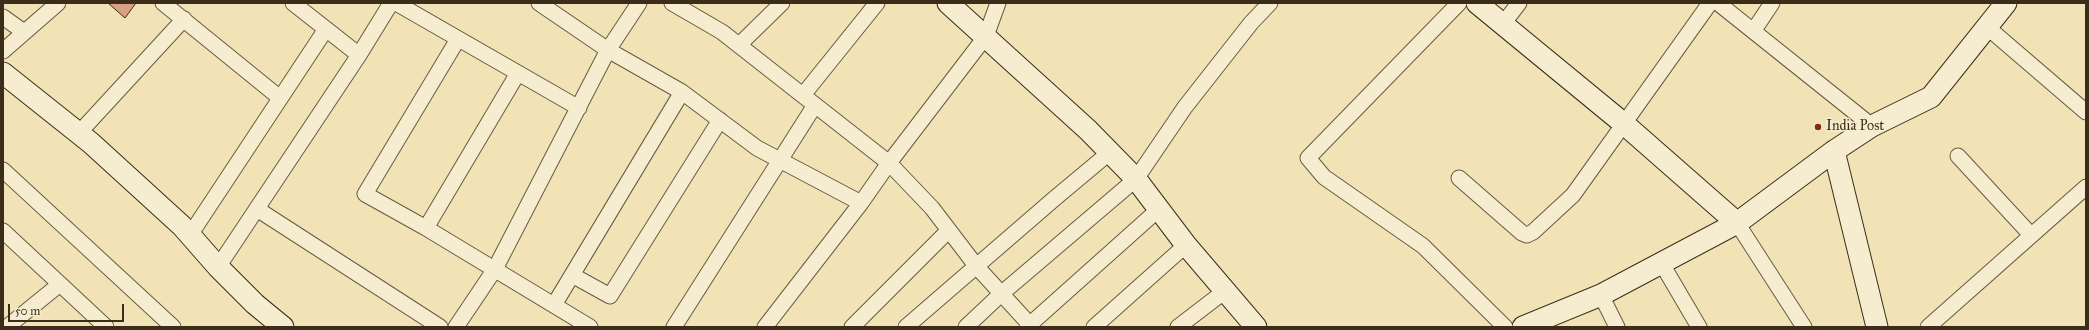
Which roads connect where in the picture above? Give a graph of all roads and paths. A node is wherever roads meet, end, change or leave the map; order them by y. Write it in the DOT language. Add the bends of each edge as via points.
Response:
graph roads {
  1 [pos="58,3"];
  2 [pos="163,3"];
  3 [pos="293,3"];
  4 [pos="391,3"];
  5 [pos="396,3"];
  6 [pos="539,3"];
  7 [pos="639,3"];
  8 [pos="672,3"];
  9 [pos="782,3"];
  10 [pos="877,3"];
  11 [pos="948,3"];
  12 [pos="998,3"];
  13 [pos="1270,3"];
  14 [pos="1459,3"];
  15 [pos="1477,3"];
  16 [pos="1519,3"];
  17 [pos="1710,3"];
  18 [pos="1718,3"];
  19 [pos="1772,3"];
  20 [pos="2006,3"];
  21 [pos="3,17"];
  22 [pos="184,19"];
  23 [pos="1503,24"];
  24 [pos="1987,27"];
  25 [pos="326,29"];
  26 [pos="1754,30"];
  27 [pos="24,32"];
  28 [pos="986,36"];
  29 [pos="458,39"];
  30 [pos="739,45"];
  31 [pos="608,50"];
  32 [pos="3,51"];
  33 [pos="359,55"];
  34 [pos="3,72"];
  35 [pos="518,73"];
  36 [pos="682,92"];
  37 [pos="803,95"];
  38 [pos="280,98"];
  39 [pos="815,105"];
  40 [pos="579,108"];
  41 [pos="2086,112"];
  42 [pos="720,120"];
  43 [pos="1623,123"];
  44 [pos="1872,126"];
  45 [pos="79,133"];
  46 [pos="1834,151"];
  47 [pos="1109,153"];
  48 [pos="1958,156"];
  49 [pos="780,161"];
  50 [pos="889,163"];
  51 [pos="3,170"];
  52 [pos="1459,178"];
  53 [pos="1136,179"];
  54 [pos="2086,187"];
  55 [pos="861,203"];
  56 [pos="257,209"];
  57 [pos="1159,209"];
  58 [pos="1737,223"];
  59 [pos="426,228"];
  60 [pos="3,230"];
  61 [pos="949,230"];
  62 [pos="190,235"];
  63 [pos="2031,235"];
  64 [pos="1186,245"];
  65 [pos="1662,264"];
  66 [pos="218,267"];
  67 [pos="977,267"];
  68 [pos="495,269"];
  69 [pos="572,275"];
  70 [pos="60,284"];
  71 [pos="1225,291"];
  72 [pos="1001,294"];
  73 [pos="1601,295"];
  74 [pos="554,305"];
  75 [pos="1030,326"];
  76 [pos="1096,326"];
  77 [pos="6,327"];
  78 [pos="106,327"];
  79 [pos="173,327"];
  80 [pos="283,327"];
  81 [pos="440,327"];
  82 [pos="456,327"];
  83 [pos="590,327"];
  84 [pos="674,327"];
  85 [pos="765,327"];
  86 [pos="852,327"];
  87 [pos="906,327"];
  88 [pos="966,327"];
  89 [pos="1178,327"];
  90 [pos="1256,327"];
  91 [pos="1505,327"];
  92 [pos="1523,327"];
  93 [pos="1617,327"];
  94 [pos="1699,327"];
  95 [pos="1804,327"];
  96 [pos="1877,327"];
  97 [pos="1928,327"];
  1 -- 27 [label="street"];
  2 -- 22 [label="street"];
  3 -- 25 [label="street"];
  4 -- 33 [label="street"];
  5 -- 29 [label="street"];
  6 -- 31 [label="street"];
  7 -- 31 [label="street"];
  8 -- 30 [label="street"];
  9 -- 30 [label="street"];
  10 -- 37 [label="street"];
  11 -- 28 [label="street"];
  12 -- 28 [label="street"];
  13 -- 53 [label="street" via="1251,23 1185,107"];
  14 -- 91 [label="street" via="1308,158 1324,177 1423,246"];
  15 -- 23 [label="street"];
  16 -- 23 [label="street"];
  17 -- 43 [label="street"];
  18 -- 26 [label="street"];
  19 -- 26 [label="street"];
  20 -- 24 [label="street"];
  21 -- 27 [label="street"];
  22 -- 38 [label="street"];
  22 -- 45 [label="street"];
  23 -- 43 [label="street"];
  24 -- 41 [label="street"];
  24 -- 44 [label="street" via="1931,97"];
  25 -- 33 [label="street"];
  25 -- 38 [label="street"];
  26 -- 44 [label="street"];
  27 -- 32 [label="street"];
  28 -- 47 [label="street" via="1088,130"];
  28 -- 50 [label="street"];
  29 -- 35 [label="street"];
  29 -- 59 [label="street" via="365,194"];
  30 -- 37 [label="street"];
  31 -- 36 [label="street"];
  31 -- 40 [label="street"];
  33 -- 56 [label="street"];
  34 -- 45 [label="street"];
  35 -- 40 [label="street"];
  35 -- 59 [label="street"];
  36 -- 42 [label="street"];
  36 -- 69 [label="street"];
  37 -- 39 [label="street"];
  38 -- 62 [label="street"];
  39 -- 49 [label="street"];
  39 -- 50 [label="street"];
  40 -- 68 [label="street"];
  42 -- 49 [label="street" via="757,148"];
  42 -- 69 [label="street" via="610,296"];
  43 -- 52 [label="street" via="1573,195 1527,235"];
  43 -- 58 [label="street"];
  44 -- 46 [label="street"];
  45 -- 62 [label="street"];
  46 -- 58 [label="street"];
  46 -- 96 [label="street"];
  47 -- 53 [label="street"];
  47 -- 67 [label="street"];
  48 -- 63 [label="street"];
  49 -- 55 [label="street"];
  49 -- 84 [label="street"];
  50 -- 55 [label="street"];
  50 -- 61 [label="street" via="932,208"];
  51 -- 79 [label="street"];
  53 -- 57 [label="street"];
  53 -- 72 [label="street"];
  54 -- 63 [label="street"];
  55 -- 85 [label="street"];
  56 -- 66 [label="street"];
  56 -- 81 [label="street"];
  57 -- 64 [label="street"];
  57 -- 75 [label="street"];
  58 -- 65 [label="street"];
  58 -- 95 [label="street"];
  59 -- 68 [label="street"];
  60 -- 70 [label="street"];
  61 -- 67 [label="street"];
  61 -- 86 [label="street"];
  62 -- 66 [label="street"];
  63 -- 97 [label="street"];
  64 -- 71 [label="street"];
  64 -- 76 [label="street"];
  65 -- 73 [label="street"];
  65 -- 94 [label="street"];
  66 -- 80 [label="street" via="255,304"];
  67 -- 72 [label="street"];
  67 -- 87 [label="street"];
  68 -- 74 [label="street"];
  68 -- 82 [label="street"];
  69 -- 74 [label="street"];
  70 -- 77 [label="street"];
  70 -- 78 [label="street"];
  71 -- 89 [label="street"];
  71 -- 90 [label="street"];
  72 -- 75 [label="street"];
  72 -- 88 [label="street"];
  73 -- 92 [label="street"];
  73 -- 93 [label="street"];
  74 -- 83 [label="street"];
}
